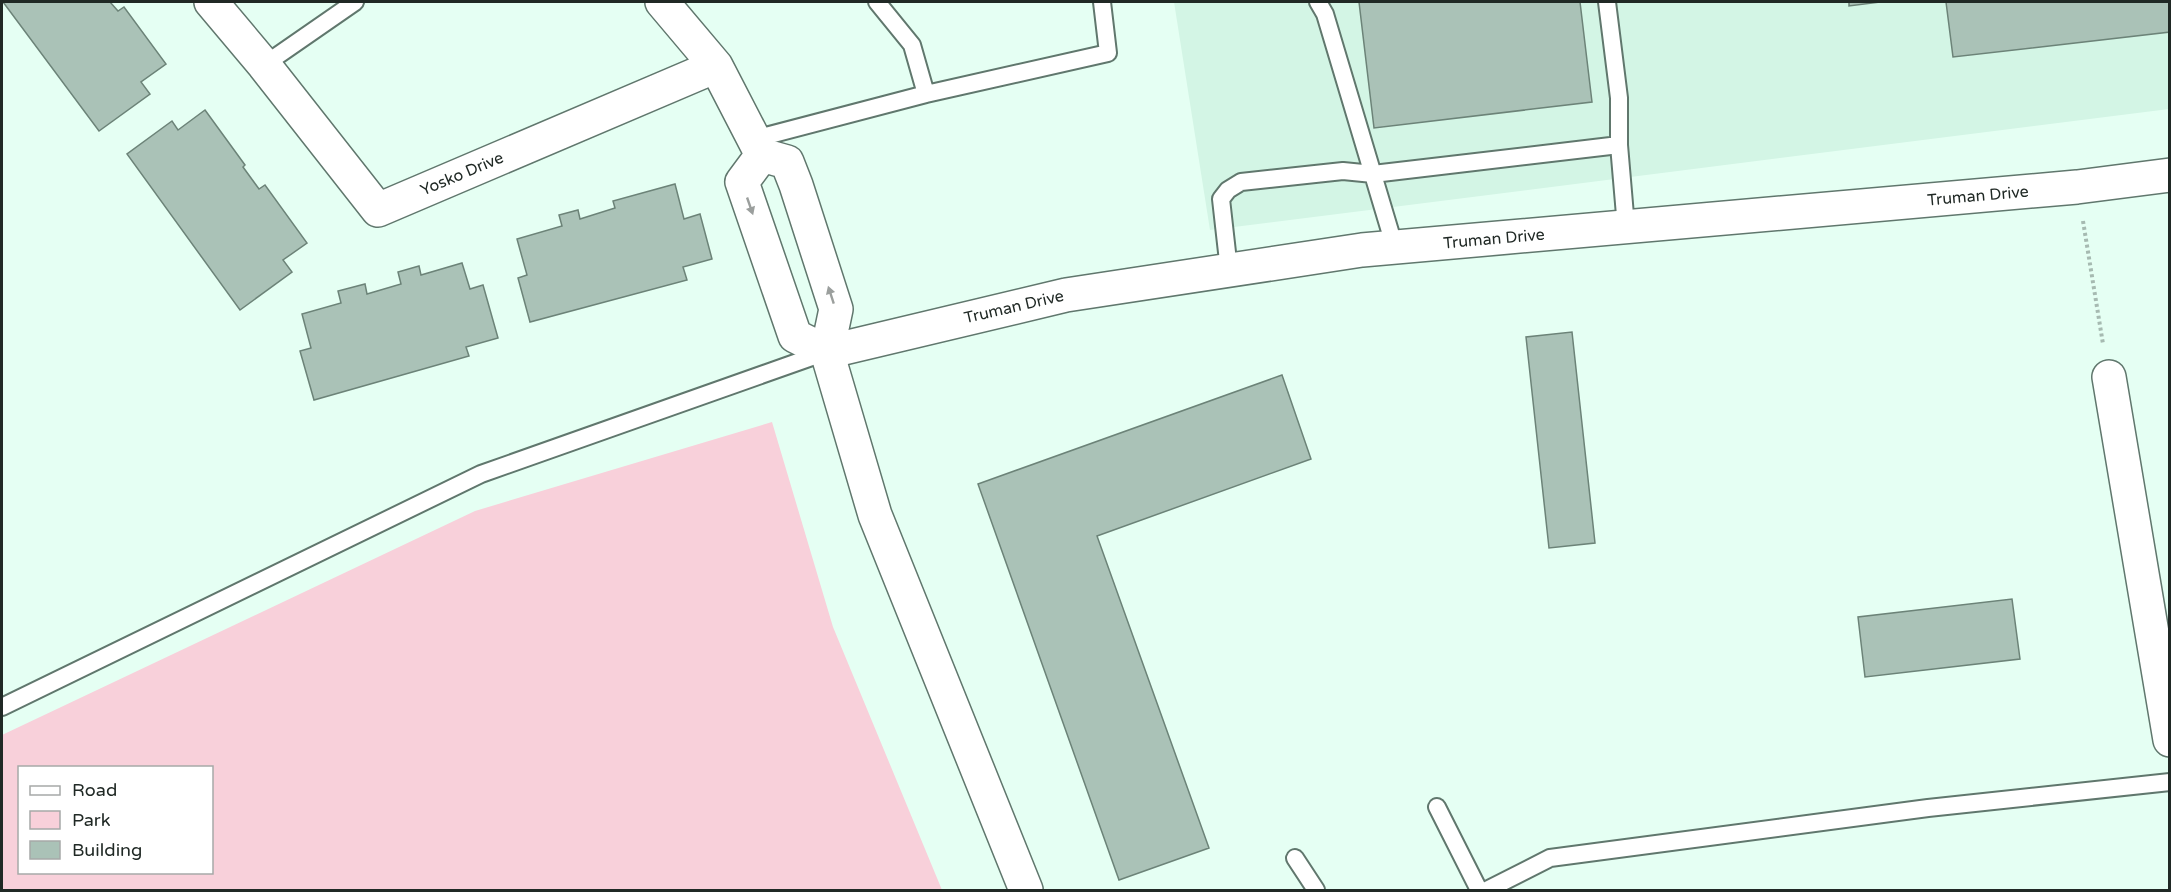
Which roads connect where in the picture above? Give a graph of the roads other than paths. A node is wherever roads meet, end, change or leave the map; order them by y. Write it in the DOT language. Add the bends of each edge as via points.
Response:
graph roads {
  1 [pos="211,2"];
  2 [pos="355,2"];
  3 [pos="662,2"];
  4 [pos="877,2"];
  5 [pos="1102,2"];
  6 [pos="1318,2"];
  7 [pos="1607,2"];
  8 [pos="264,65"];
  9 [pos="716,66"];
  10 [pos="926,94"];
  11 [pos="1619,145"];
  12 [pos="758,147"];
  13 [pos="1373,174"];
  14 [pos="2169,175"];
  15 [pos="1626,227"];
  16 [pos="1395,248"];
  17 [pos="1229,270"];
  18 [pos="827,351"];
  19 [pos="2109,377"];
  20 [pos="2,707"];
  21 [pos="2169,740"];
  22 [pos="2169,782"];
  23 [pos="1437,807"];
  24 [pos="1296,858"];
  25 [pos="1026,891"];
  26 [pos="1316,891"];
  27 [pos="1479,891"];
  28 [pos="1487,891"];
  1 -- 8 [label="street, Yosko Drive"];
  2 -- 8 [label="lane"];
  3 -- 9 [label="street"];
  4 -- 10 [label="lane" via="912,45"];
  5 -- 10 [label="lane" via="1108,53"];
  6 -- 13 [label="lane" via="1325,14"];
  7 -- 11 [label="lane" via="1619,98"];
  8 -- 9 [label="street, Yosko Drive" via="378,210"];
  9 -- 12 [label="street"];
  10 -- 12 [label="lane"];
  11 -- 13 [label="lane"];
  11 -- 15 [label="lane"];
  18 -- 12 [label="street, one-way" via="836,309 796,185 787,162"];
  12 -- 18 [label="street, one-way" via="742,182 795,336"];
  13 -- 16 [label="lane"];
  13 -- 17 [label="lane" via="1343,171 1241,182 1228,190 1221,199"];
  14 -- 15 [label="street, Truman Drive" via="2077,188"];
  15 -- 16 [label="street, Truman Drive"];
  16 -- 17 [label="street, Truman Drive"];
  17 -- 18 [label="street, Truman Drive" via="1066,295"];
  18 -- 20 [label="lane" via="481,474"];
  18 -- 25 [label="street" via="875,515"];
  19 -- 21 [label="street"];
  22 -- 28 [label="lane" via="1928,808 1550,858"];
  23 -- 27 [label="lane"];
  24 -- 26 [label="lane"];
}
